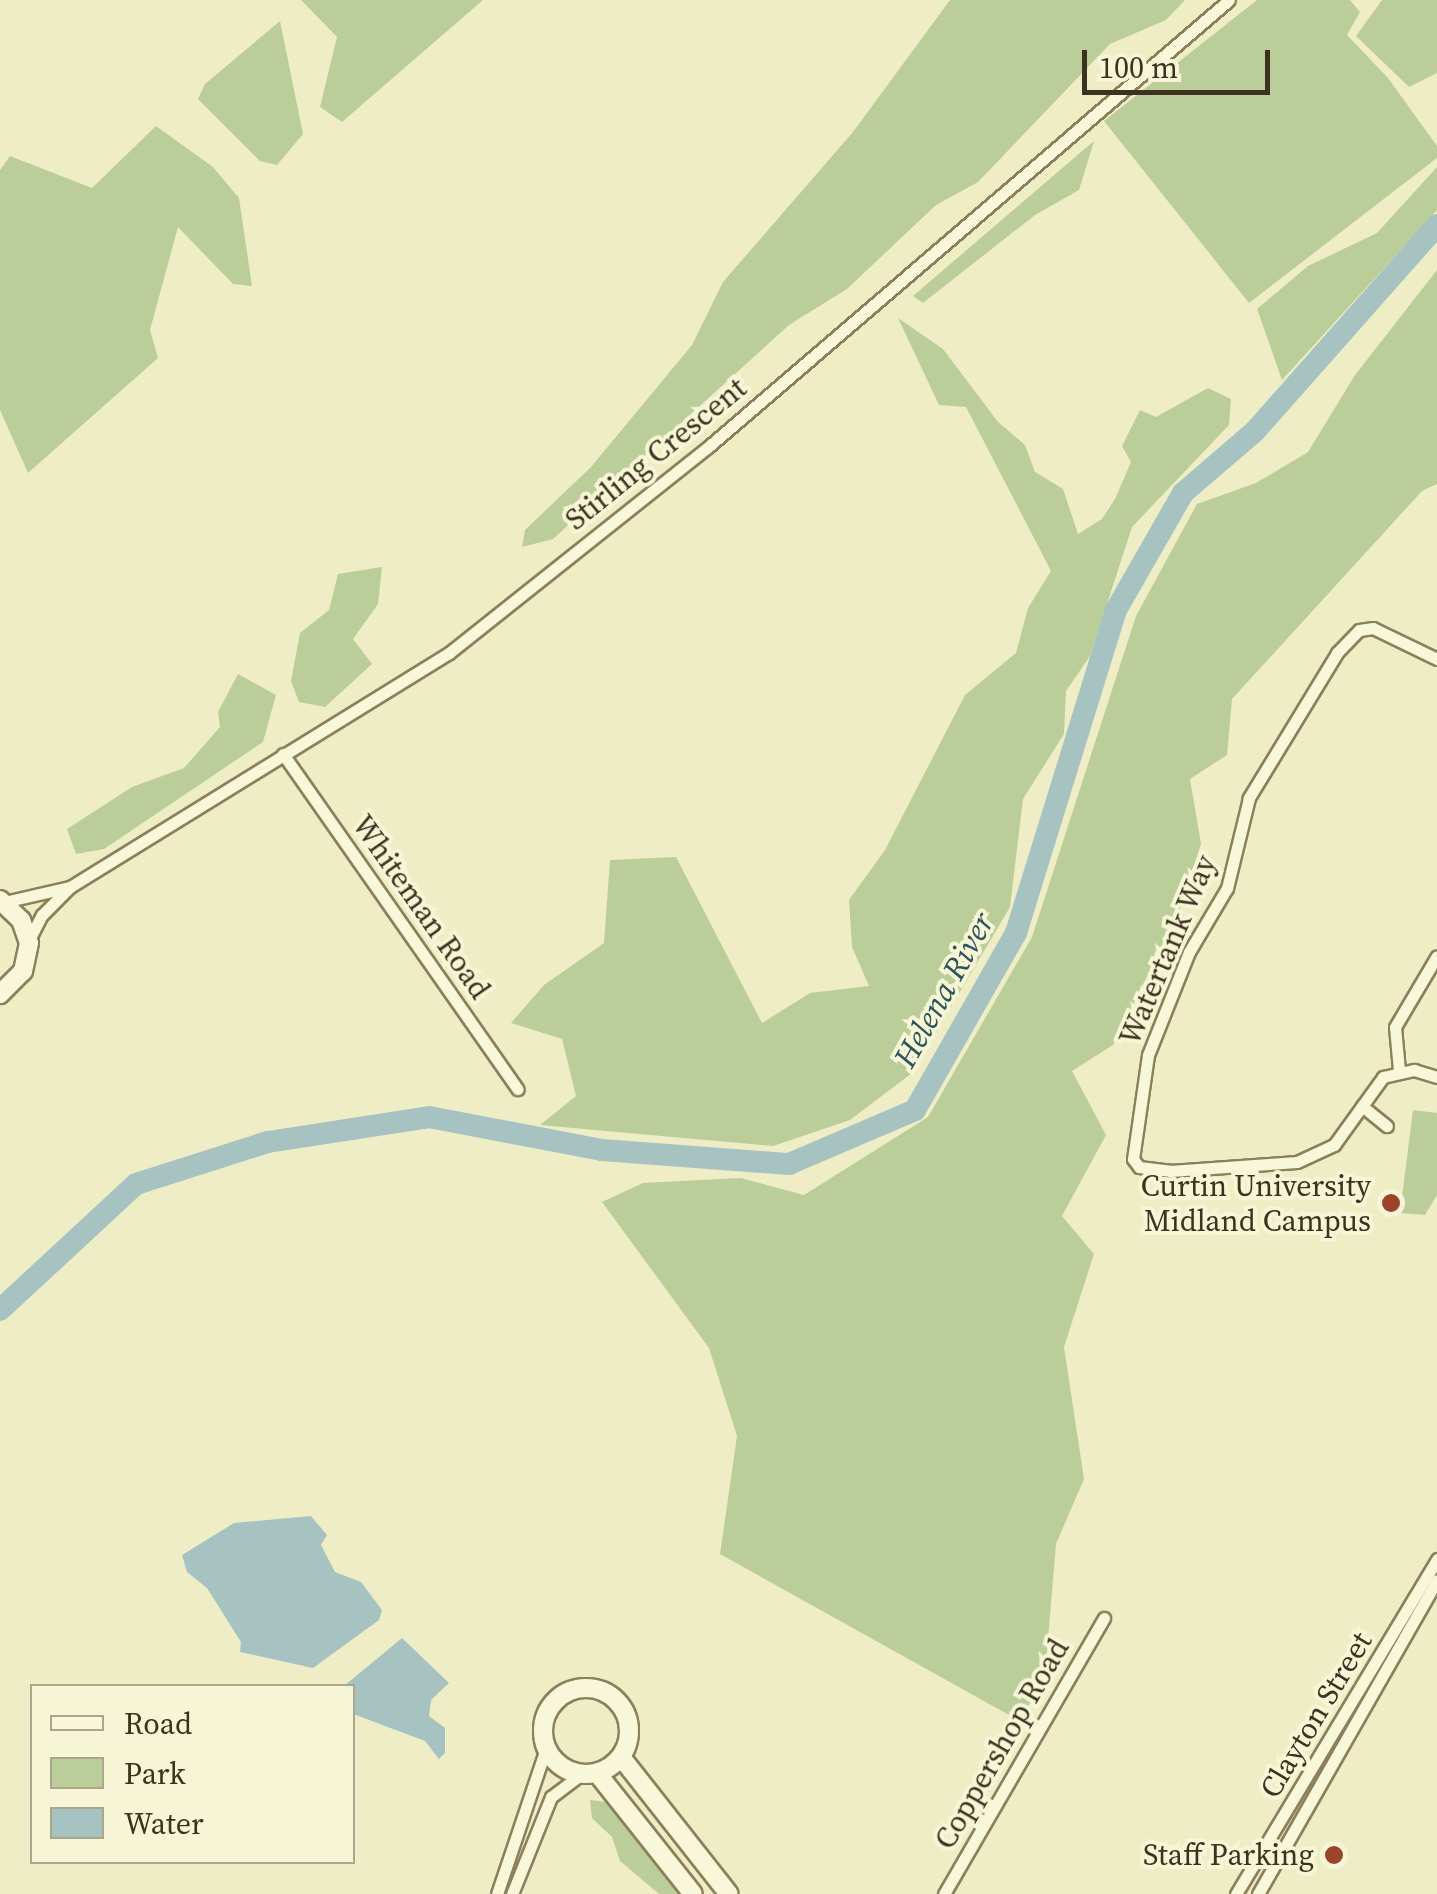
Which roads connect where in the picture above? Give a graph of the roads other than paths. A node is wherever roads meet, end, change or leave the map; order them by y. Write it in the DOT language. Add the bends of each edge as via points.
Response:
graph roads {
  1 [pos="1229,0"];
  2 [pos="1437,659"];
  3 [pos="283,754"];
  4 [pos="70,888"];
  5 [pos="2,901"];
  6 [pos="28,941"];
  7 [pos="1437,956"];
  8 [pos="0,994"];
  9 [pos="1400,1070"];
  10 [pos="1437,1077"];
  11 [pos="518,1089"];
  12 [pos="1362,1106"];
  13 [pos="1387,1126"];
  14 [pos="1437,1559"];
  15 [pos="1437,1580"];
  16 [pos="1104,1618"];
  17 [pos="546,1748"];
  18 [pos="620,1758"];
  19 [pos="589,1774"];
  20 [pos="724,1887"];
  21 [pos="498,1894"];
  22 [pos="512,1894"];
  23 [pos="693,1894"];
  24 [pos="740,1894"];
  25 [pos="944,1894"];
  26 [pos="1236,1894"];
  27 [pos="1258,1894"];
  1 -- 3 [label="street, Stirling Crescent" via="708,448 448,653"];
  2 -- 12 [label="street, Watertank Way" via="1388,631 1359,630 1337,653 1249,798 1227,888 1189,952 1148,1055 1132,1148 1139,1167 1170,1172 1297,1162 1334,1145"];
  3 -- 4 [label="street, Stirling Crescent"];
  3 -- 11 [label="street, Whiteman Road"];
  4 -- 5 [label="street, Stirling Crescent"];
  4 -- 6 [label="street, Stirling Crescent" via="42,915"];
  5 -- 6 [label="main road" via="21,920"];
  6 -- 8 [label="main road" via="23,972"];
  7 -- 9 [label="street" via="1395,1027"];
  9 -- 10 [label="street"];
  9 -- 12 [label="street" via="1384,1077"];
  12 -- 13 [label="street"];
  14 -- 26 [label="street, Clayton Street"];
  15 -- 27 [label="street, Clayton Street"];
  16 -- 25 [label="street, Coppershop Road"];
  17 -- 18 [label="main road" via="550,1707 567,1692 590,1687 614,1697 628,1719"];
  17 -- 19 [label="main road" via="560,1766"];
  17 -- 21 [label="street"];
  18 -- 19 [label="main road"];
  18 -- 20 [label="main road"];
  19 -- 22 [label="street" via="550,1798"];
  19 -- 23 [label="main road"];
  20 -- 24 [label="street"];
}
